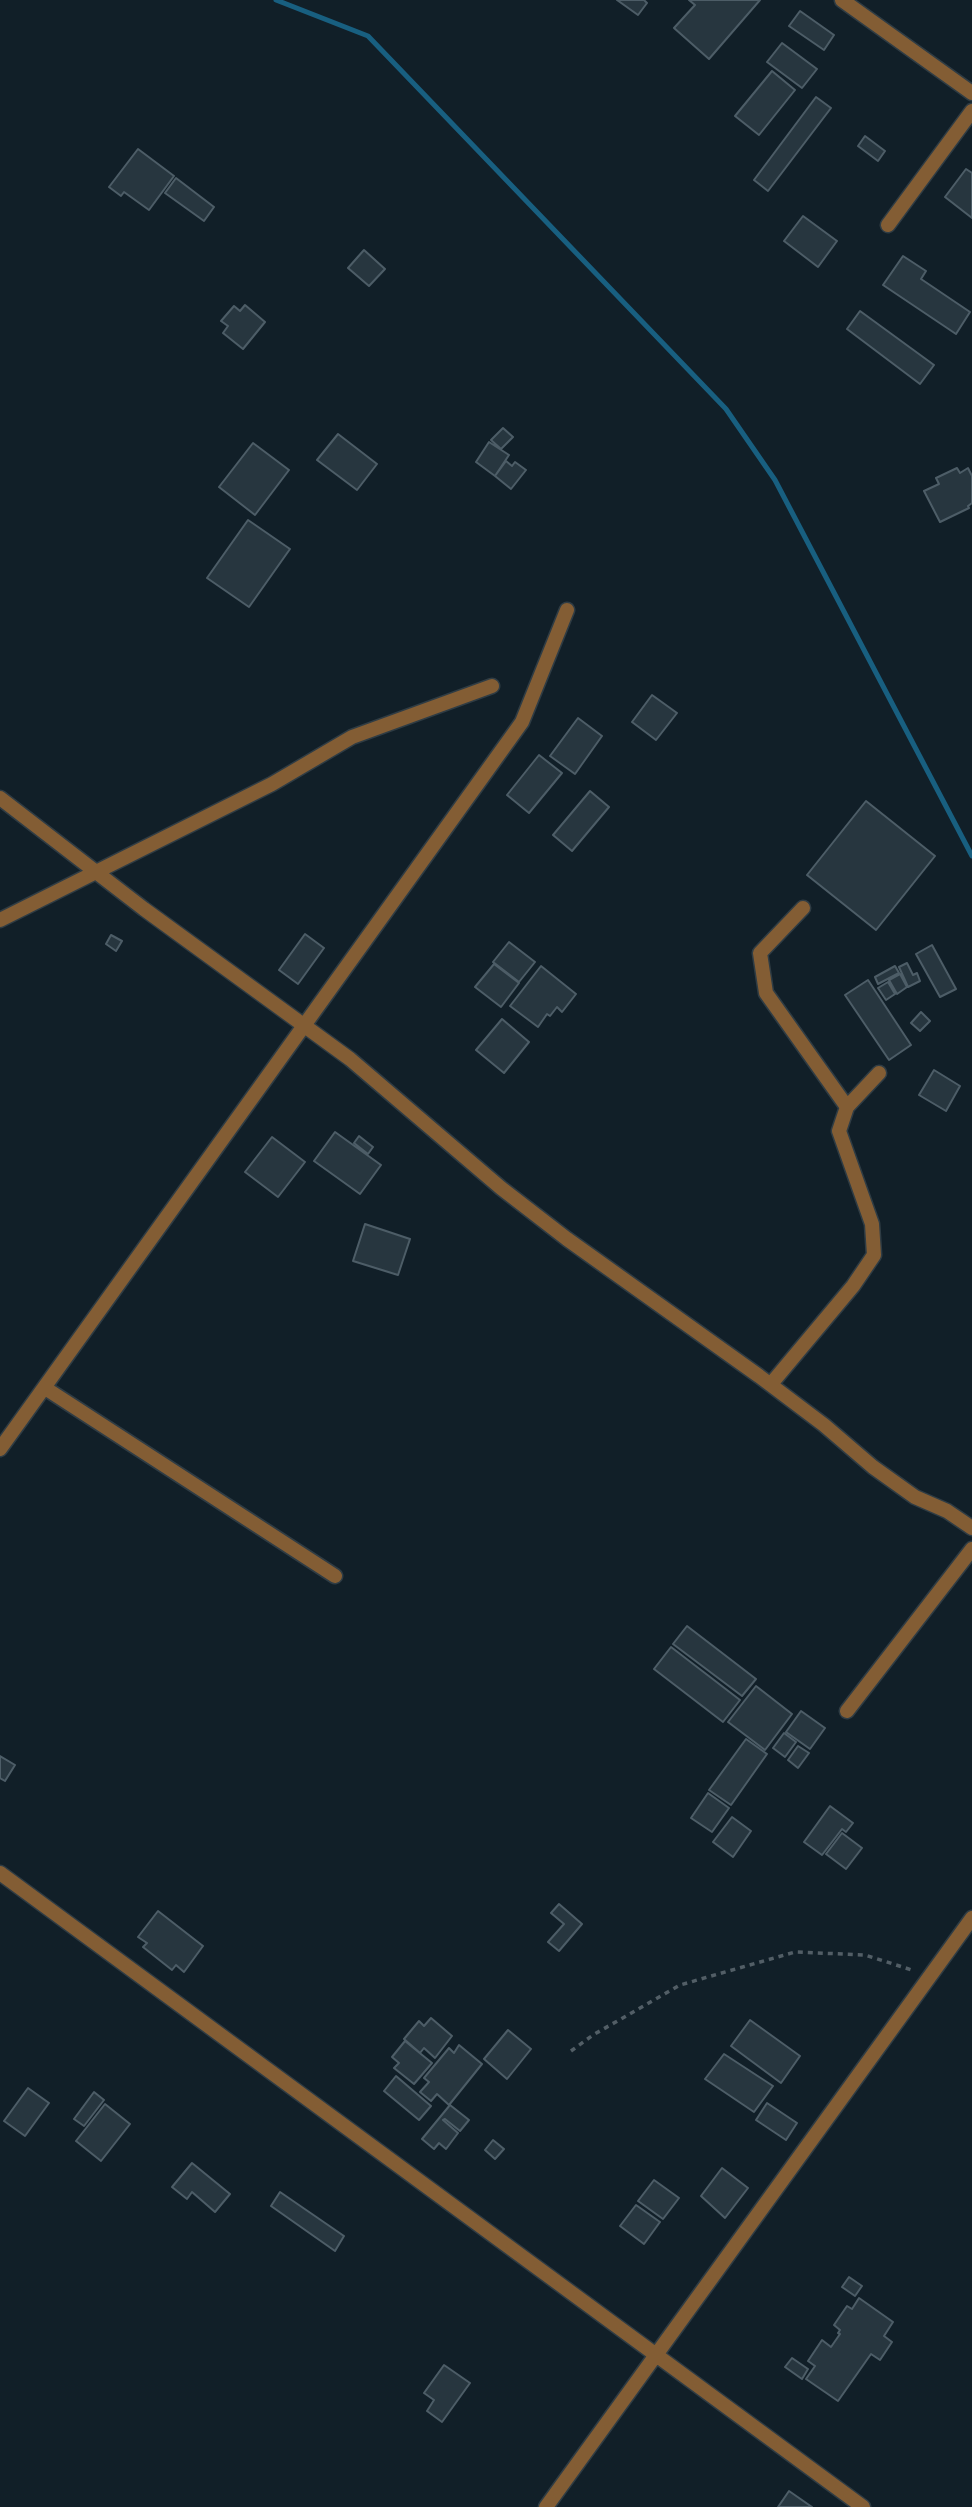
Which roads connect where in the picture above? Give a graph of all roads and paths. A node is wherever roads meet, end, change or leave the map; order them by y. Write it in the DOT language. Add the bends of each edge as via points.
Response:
graph roads {
  1 [pos="842,0"];
  2 [pos="972,93"];
  3 [pos="972,111"];
  4 [pos="888,225"];
  5 [pos="567,610"];
  6 [pos="492,686"];
  7 [pos="0,798"];
  8 [pos="98,872"];
  9 [pos="803,908"];
  10 [pos="0,920"];
  11 [pos="304,1026"];
  12 [pos="879,1073"];
  13 [pos="847,1107"];
  14 [pos="771,1384"];
  15 [pos="45,1388"];
  16 [pos="0,1449"];
  17 [pos="972,1528"];
  18 [pos="972,1549"];
  19 [pos="335,1576"];
  20 [pos="847,1711"];
  21 [pos="0,1873"];
  22 [pos="972,1918"];
  23 [pos="930,1976"];
  24 [pos="571,2051"];
  25 [pos="657,2354"];
  26 [pos="546,2507"];
  27 [pos="863,2507"];
  1 -- 2 [label="street"];
  3 -- 4 [label="street"];
  5 -- 11 [label="street" via="522,722"];
  6 -- 8 [label="street" via="352,737 272,784"];
  7 -- 8 [label="street"];
  8 -- 10 [label="street"];
  8 -- 11 [label="street"];
  9 -- 13 [label="street" via="760,953 766,993"];
  11 -- 14 [label="street" via="350,1059 534,1214"];
  11 -- 15 [label="street"];
  12 -- 13 [label="street"];
  13 -- 14 [label="street" via="839,1131 872,1224 874,1255"];
  14 -- 17 [label="street" via="873,1467 915,1497"];
  15 -- 16 [label="street"];
  15 -- 19 [label="street"];
  18 -- 20 [label="street"];
  21 -- 25 [label="street"];
  22 -- 23 [label="street"];
  23 -- 24 [label="path" via="865,1955 795,1952 680,1985"];
  23 -- 25 [label="street"];
  25 -- 26 [label="street"];
  25 -- 27 [label="street"];
}
